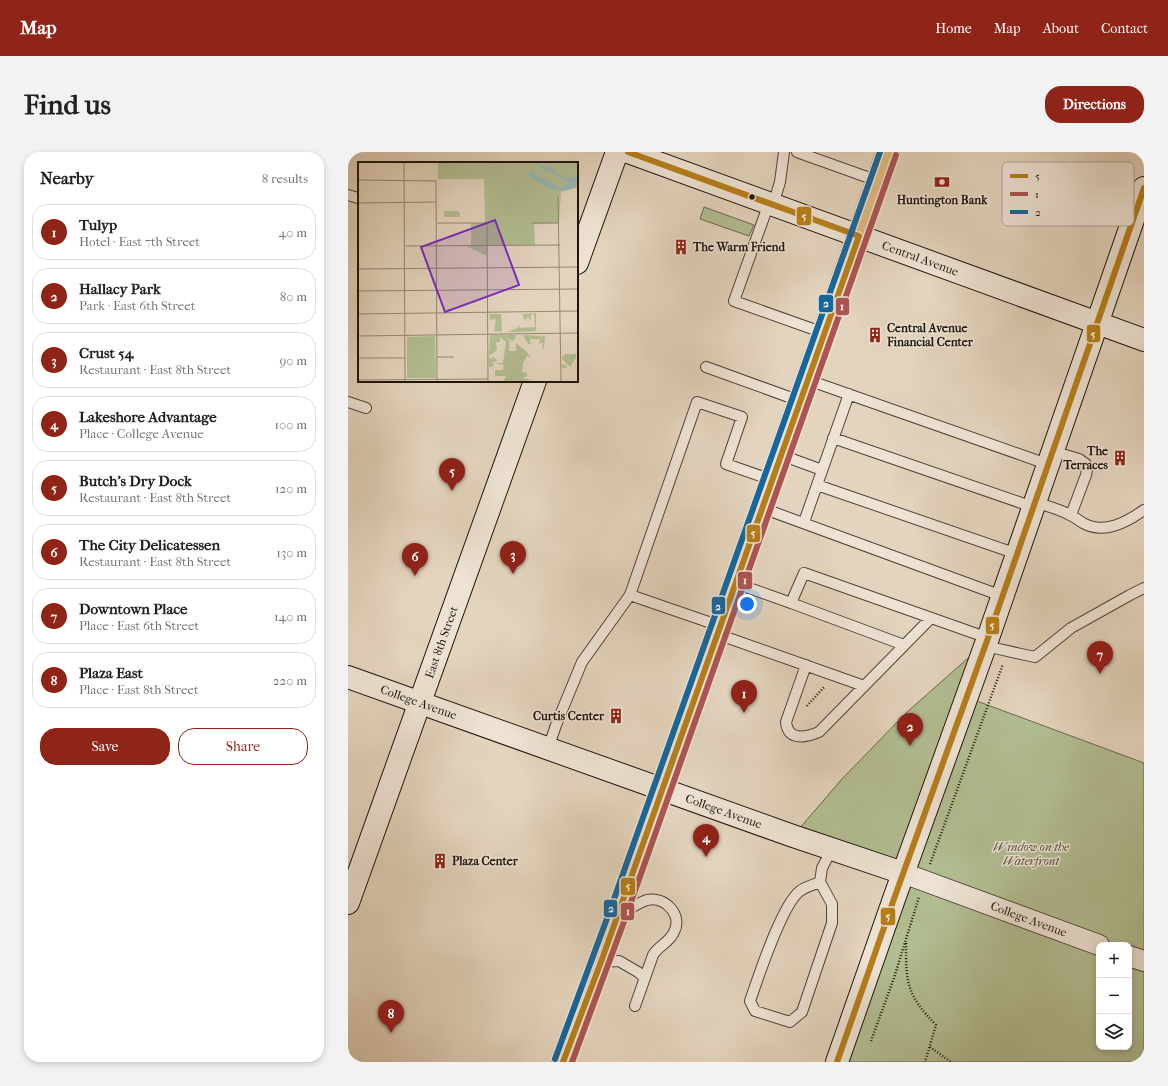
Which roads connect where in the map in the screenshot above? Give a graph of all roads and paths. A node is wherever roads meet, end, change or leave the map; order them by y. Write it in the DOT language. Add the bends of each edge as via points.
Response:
graph roads {
  1 [pos="617,152"];
  2 [pos="628,152"];
  3 [pos="784,152"];
  4 [pos="797,152"];
  5 [pos="888,152"];
  6 [pos="878,181"];
  7 [pos="1144,188"];
  8 [pos="771,204"];
  9 [pos="1134,217"];
  10 [pos="1131,226"];
  11 [pos="859,236"];
  12 [pos="578,260"];
  13 [pos="1097,323"];
  14 [pos="824,333"];
  15 [pos="1144,340"];
  16 [pos="706,367"];
  17 [pos="808,380"];
  18 [pos="535,382"];
  19 [pos="848,394"];
  20 [pos="348,402"];
  21 [pos="800,402"];
  22 [pos="366,408"];
  23 [pos="833,438"];
  24 [pos="781,455"];
  25 [pos="1050,458"];
  26 [pos="822,470"];
  27 [pos="772,480"];
  28 [pos="817,485"];
  29 [pos="1034,505"];
  30 [pos="762,508"];
  31 [pos="1144,510"];
  32 [pos="1071,515"];
  33 [pos="804,522"];
  34 [pos="1017,554"];
  35 [pos="735,583"];
  36 [pos="1144,588"];
  37 [pos="630,595"];
  38 [pos="1002,596"];
  39 [pos="791,603"];
  40 [pos="931,618"];
  41 [pos="718,630"];
  42 [pos="986,642"];
  43 [pos="904,645"];
  44 [pos="1007,651"];
  45 [pos="806,665"];
  46 [pos="835,675"];
  47 [pos="348,677"];
  48 [pos="864,686"];
  49 [pos="419,703"];
  50 [pos="786,728"];
  51 [pos="548,749"];
  52 [pos="662,789"];
  53 [pos="832,849"];
  54 [pos="903,873"];
  55 [pos="924,881"];
  56 [pos="820,882"];
  57 [pos="348,903"];
  58 [pos="617,916"];
  59 [pos="906,940"];
  60 [pos="1096,944"];
  61 [pos="1132,957"];
  62 [pos="601,962"];
  63 [pos="1144,962"];
  64 [pos="645,978"];
  65 [pos="635,1006"];
  66 [pos="871,1041"];
  67 [pos="930,1047"];
  68 [pos="564,1062"];
  69 [pos="837,1062"];
  70 [pos="925,1062"];
  71 [pos="951,1062"];
  1 -- 12 [label="street"];
  2 -- 8 [label="street, Central Avenue"];
  3 -- 8 [label="lane" via="780,182"];
  4 -- 6 [label="lane"];
  5 -- 6 [label="main road"];
  6 -- 11 [label="main road"];
  7 -- 9 [label="street"];
  8 -- 11 [label="street, Central Avenue"];
  8 -- 14 [label="lane" via="734,301"];
  10 -- 13 [label="street"];
  11 -- 13 [label="street, Central Avenue"];
  11 -- 14 [label="main road"];
  13 -- 15 [label="street, Central Avenue"];
  13 -- 25 [label="street"];
  14 -- 17 [label="main road"];
  16 -- 21 [label="lane"];
  17 -- 19 [label="lane"];
  17 -- 21 [label="main road"];
  18 -- 49 [label="street, East 8th Street"];
  19 -- 23 [label="lane"];
  19 -- 25 [label="lane"];
  20 -- 22 [label="lane"];
  21 -- 24 [label="main road"];
  23 -- 26 [label="lane"];
  23 -- 29 [label="lane"];
  24 -- 26 [label="lane"];
  24 -- 27 [label="main road"];
  25 -- 29 [label="street"];
  25 -- 32 [label="lane" via="1079,459 1086,464 1086,475"];
  26 -- 28 [label="lane"];
  27 -- 30 [label="main road"];
  27 -- 37 [label="lane" via="726,464 742,417 697,402"];
  28 -- 33 [label="lane"];
  28 -- 34 [label="lane"];
  29 -- 32 [label="lane"];
  29 -- 34 [label="street"];
  30 -- 33 [label="lane"];
  30 -- 35 [label="main road"];
  31 -- 32 [label="lane" via="1128,521 1105,528 1084,524"];
  33 -- 38 [label="lane"];
  34 -- 38 [label="street"];
  35 -- 39 [label="lane"];
  35 -- 41 [label="main road"];
  36 -- 44 [label="lane" via="1071,628 1035,657"];
  37 -- 41 [label="lane"];
  37 -- 51 [label="lane" via="582,662"];
  38 -- 42 [label="street"];
  39 -- 40 [label="lane" via="804,573"];
  39 -- 43 [label="lane"];
  40 -- 42 [label="lane"];
  40 -- 43 [label="lane"];
  41 -- 45 [label="lane"];
  41 -- 52 [label="main road"];
  42 -- 44 [label="lane"];
  42 -- 54 [label="street"];
  43 -- 48 [label="lane"];
  44 -- 55 [label="path"];
  45 -- 46 [label="lane"];
  45 -- 50 [label="lane"];
  46 -- 48 [label="lane"];
  46 -- 50 [label="path"];
  47 -- 49 [label="street, College Avenue"];
  48 -- 50 [label="lane" via="819,732 805,737 797,736"];
  49 -- 51 [label="street, College Avenue"];
  49 -- 57 [label="street, East 8th Street"];
  51 -- 52 [label="street, College Avenue"];
  52 -- 53 [label="street, College Avenue"];
  52 -- 58 [label="main road"];
  53 -- 54 [label="street, College Avenue"];
  53 -- 56 [label="lane" via="822,868"];
  54 -- 55 [label="street, College Avenue"];
  54 -- 69 [label="street"];
  55 -- 59 [label="path"];
  55 -- 60 [label="street, College Avenue"];
  56 -- 56 [label="lane" via="832,904 832,924 802,1012 790,1022 755,1011 750,1001 786,908 799,891"];
  58 -- 62 [label="main road"];
  58 -- 64 [label="lane" via="647,900 658,900 674,912 677,922 674,932 668,942 657,948"];
  59 -- 66 [label="path"];
  59 -- 67 [label="path" via="907,980 911,994 936,1026"];
  61 -- 63 [label="street"];
  62 -- 64 [label="lane" via="619,961"];
  62 -- 68 [label="main road"];
  64 -- 65 [label="lane"];
  67 -- 70 [label="path"];
  67 -- 71 [label="path"];
}
